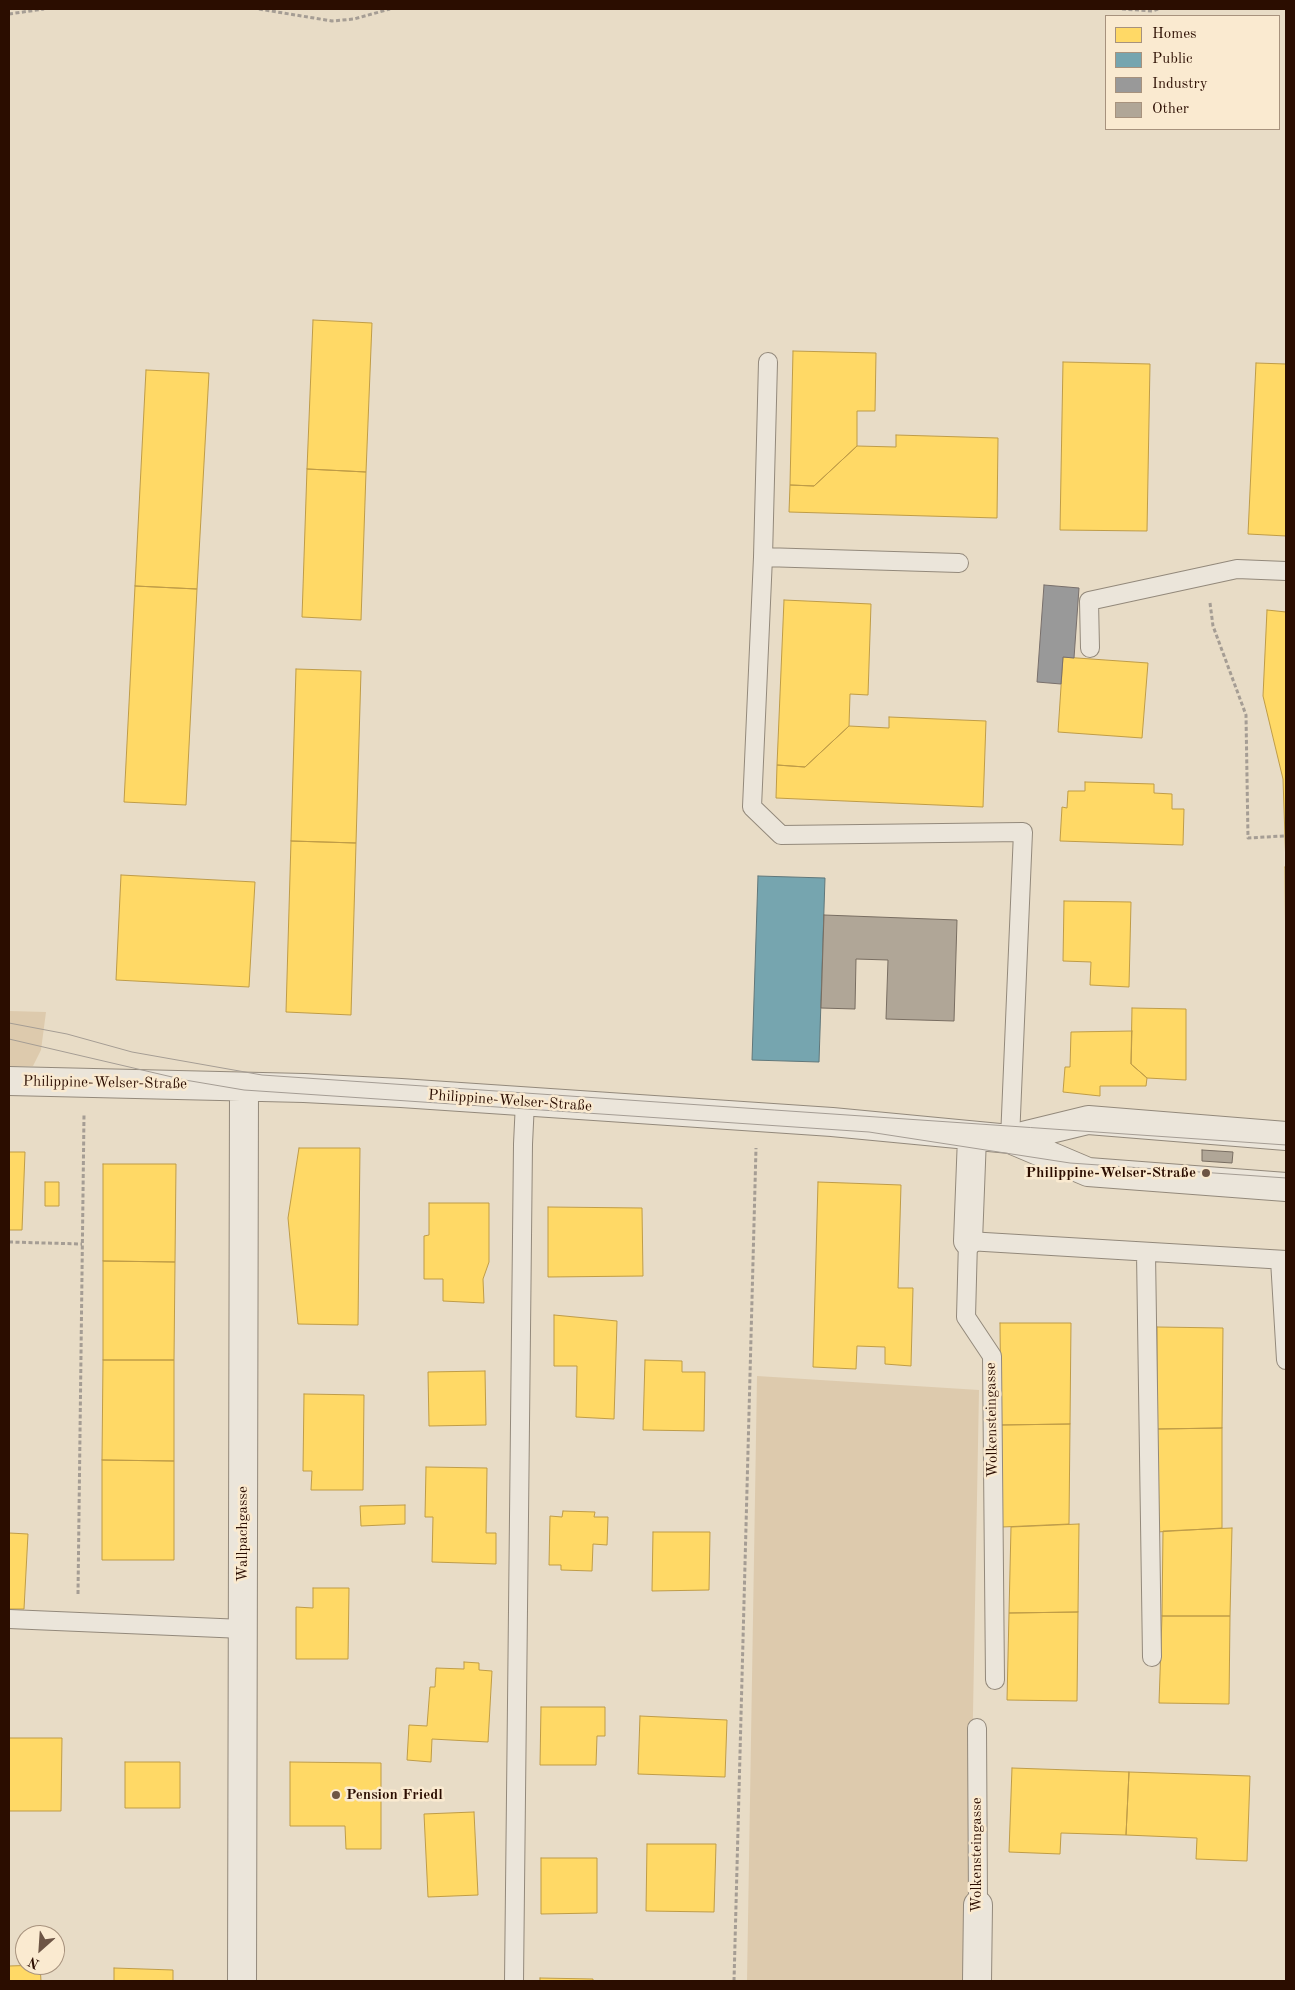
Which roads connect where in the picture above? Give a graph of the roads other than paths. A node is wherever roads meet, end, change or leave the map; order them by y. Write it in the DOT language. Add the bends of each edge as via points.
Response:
graph roads {
  1 [pos="768,362"];
  2 [pos="763,557"];
  3 [pos="959,563"];
  4 [pos="1286,571"];
  5 [pos="1090,648"];
  6 [pos="9,1082"];
  7 [pos="244,1086"];
  8 [pos="526,1102"];
  9 [pos="1286,1136"];
  10 [pos="972,1137"];
  11 [pos="1010,1139"];
  12 [pos="1286,1188"];
  13 [pos="968,1241"];
  14 [pos="1146,1253"];
  15 [pos="1283,1260"];
  16 [pos="1286,1360"];
  17 [pos="9,1619"];
  18 [pos="243,1629"];
  19 [pos="1152,1657"];
  20 [pos="995,1680"];
  21 [pos="977,1728"];
  22 [pos="978,1905"];
  23 [pos="242,1981"];
  24 [pos="514,1981"];
  25 [pos="977,1981"];
  1 -- 2 [label="lane"];
  2 -- 3 [label="lane"];
  2 -- 11 [label="lane" via="752,807 780,835 1023,832"];
  4 -- 5 [label="lane" via="1237,569 1089,601"];
  6 -- 7 [label="street, Philippine-Welser-Straße"];
  7 -- 8 [label="street, Philippine-Welser-Straße"];
  7 -- 18 [label="street, Wallpachgasse"];
  8 -- 10 [label="street, Philippine-Welser-Straße" via="757,1117"];
  8 -- 24 [label="lane"];
  9 -- 11 [label="street, Philippine-Welser-Straße" via="1088,1120"];
  10 -- 11 [label="street, Philippine-Welser-Straße"];
  10 -- 13 [label="street, Wolkensteingasse"];
  11 -- 12 [label="street, Philippine-Welser-Straße" via="1088,1172"];
  13 -- 14 [label="lane"];
  13 -- 20 [label="lane, Wolkensteingasse" via="966,1317 992,1356"];
  14 -- 15 [label="lane"];
  14 -- 19 [label="lane"];
  15 -- 16 [label="lane"];
  17 -- 18 [label="lane"];
  18 -- 23 [label="street, Wallpachgasse"];
  21 -- 22 [label="lane, Wolkensteingasse"];
  22 -- 25 [label="street, Wolkensteingasse"];
}
